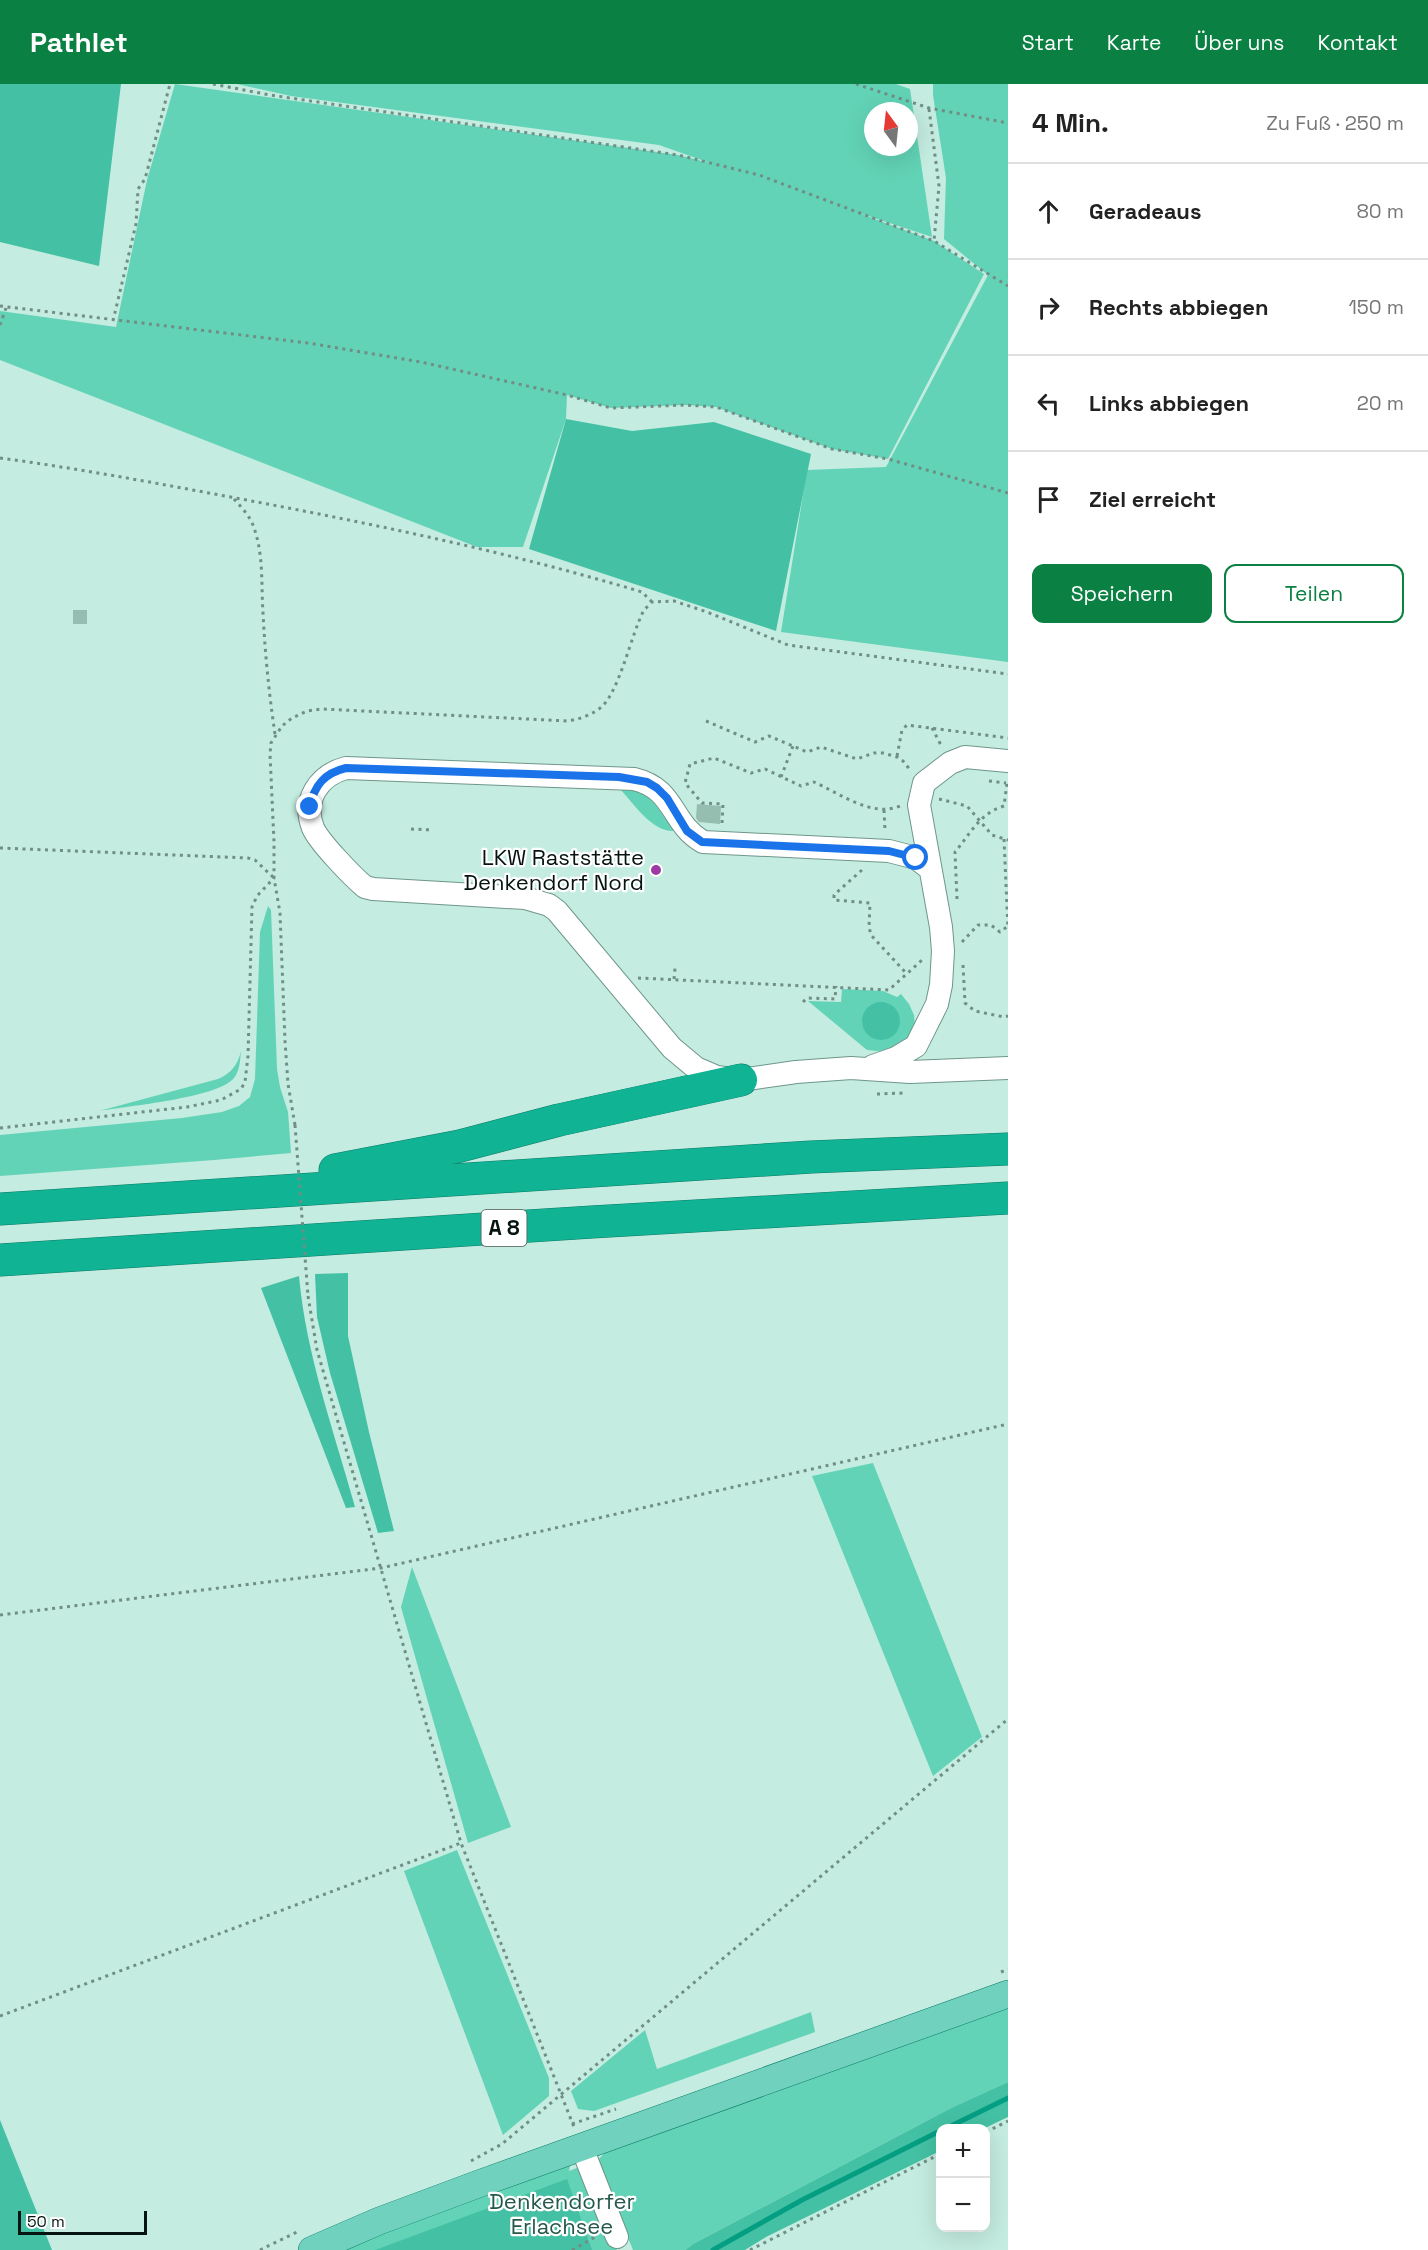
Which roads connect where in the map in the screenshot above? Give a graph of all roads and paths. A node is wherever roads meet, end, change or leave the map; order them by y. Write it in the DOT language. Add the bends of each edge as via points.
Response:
graph roads {
  1 [pos="170,84"];
  2 [pos="213,84"];
  3 [pos="856,84"];
  4 [pos="929,108"];
  5 [pos="1008,123"];
  6 [pos="934,241"];
  7 [pos="1008,286"];
  8 [pos="0,306"];
  9 [pos="6,308"];
  10 [pos="113,321"];
  11 [pos="0,325"];
  12 [pos="0,458"];
  13 [pos="1008,493"];
  14 [pos="233,498"];
  15 [pos="652,602"];
  16 [pos="1008,675"];
  17 [pos="706,721"];
  18 [pos="275,735"];
  19 [pos="1008,738"];
  20 [pos="793,746"];
  21 [pos="897,756"];
  22 [pos="1008,776"];
  23 [pos="781,777"];
  24 [pos="987,781"];
  25 [pos="916,794"];
  26 [pos="884,810"];
  27 [pos="979,820"];
  28 [pos="411,830"];
  29 [pos="433,830"];
  30 [pos="1006,840"];
  31 [pos="721,843"];
  32 [pos="0,848"];
  33 [pos="886,851"];
  34 [pos="929,868"];
  35 [pos="274,878"];
  36 [pos="958,904"];
  37 [pos="1008,927"];
  38 [pos="960,936"];
  39 [pos="958,950"];
  40 [pos="675,968"];
  41 [pos="907,974"];
  42 [pos="611,977"];
  43 [pos="674,979"];
  44 [pos="836,986"];
  45 [pos="803,1002"];
  46 [pos="1008,1016"];
  47 [pos="1008,1068"];
  48 [pos="866,1069"];
  49 [pos="741,1080"];
  50 [pos="0,1128"];
  51 [pos="1008,1149"];
  52 [pos="186,1196"];
  53 [pos="1008,1198"];
  54 [pos="0,1209"];
  55 [pos="0,1260"];
  56 [pos="1008,1424"];
  57 [pos="381,1568"];
  58 [pos="0,1615"];
  59 [pos="1008,1719"];
  60 [pos="461,1843"];
  61 [pos="1008,1994"];
  62 [pos="0,2016"];
  63 [pos="559,2094"];
  64 [pos="1008,2121"];
  65 [pos="990,2130"];
  66 [pos="582,2148"];
  67 [pos="936,2156"];
  68 [pos="470,2162"];
  69 [pos="615,2232"];
  70 [pos="309,2239"];
  71 [pos="260,2250"];
  72 [pos="572,2250"];
  73 [pos="750,2250"];
  1 -- 10 [label="path" via="145,179 138,189 136,224"];
  2 -- 6 [label="path" via="678,155 759,176"];
  3 -- 4 [label="path"];
  4 -- 5 [label="path"];
  4 -- 6 [label="path" via="939,186"];
  6 -- 7 [label="path"];
  8 -- 9 [label="path"];
  9 -- 10 [label="path"];
  9 -- 11 [label="path"];
  10 -- 13 [label="path" via="308,343 421,362 611,408 716,407 832,449 888,459"];
  12 -- 14 [label="path"];
  14 -- 15 [label="path" via="477,547 642,592"];
  14 -- 18 [label="path" via="249,518 257,541"];
  15 -- 16 [label="path" via="674,601 788,645"];
  15 -- 18 [label="path" via="637,624 612,691 601,708 586,717 568,721 322,709 292,718"];
  17 -- 20 [label="path" via="755,741 769,736"];
  18 -- 35 [label="path" via="270,754"];
  19 -- 21 [label="path" via="907,725 902,730"];
  20 -- 21 [label="path" via="807,752 821,747 857,759 879,753"];
  20 -- 23 [label="path"];
  21 -- 25 [label="path" via="911,771"];
  22 -- 24 [label="path"];
  22 -- 25 [label="lane" via="972,756 958,759 934,774"];
  22 -- 27 [label="path" via="1004,806"];
  23 -- 26 [label="path" via="801,786 814,782"];
  23 -- 31 [label="path" via="765,769 751,773 714,758 690,764 685,783 702,803 723,804"];
  25 -- 26 [label="path"];
  25 -- 27 [label="path" via="967,806"];
  25 -- 34 [label="lane"];
  26 -- 33 [label="path"];
  27 -- 30 [label="path" via="992,835"];
  27 -- 36 [label="path" via="955,852"];
  28 -- 29 [label="path"];
  30 -- 37 [label="path"];
  31 -- 33 [label="lane"];
  31 -- 42 [label="lane" via="702,842 694,837 667,798 647,782 634,779 360,767 328,774 316,789 310,807 315,832 365,887 537,901 557,911"];
  32 -- 35 [label="path" via="248,858"];
  33 -- 34 [label="lane" via="916,858"];
  33 -- 41 [label="path" via="887,861 867,866 834,898 870,903 871,935"];
  34 -- 39 [label="lane"];
  35 -- 50 [label="path" via="252,907 248,1056 241,1089 221,1100 188,1107"];
  35 -- 57 [label="path, bridge" via="280,913 288,1084 295,1125 308,1296 317,1350"];
  37 -- 39 [label="path" via="1000,932 991,925 978,925"];
  38 -- 39 [label="path"];
  39 -- 41 [label="path" via="930,953"];
  39 -- 46 [label="path" via="966,1003 975,1011"];
  39 -- 48 [label="lane" via="916,1046"];
  40 -- 43 [label="path"];
  41 -- 44 [label="path" via="889,990"];
  42 -- 43 [label="path"];
  42 -- 49 [label="lane" via="672,1048 696,1068 717,1077"];
  43 -- 44 [label="path"];
  44 -- 45 [label="path" via="835,999 807,998"];
  47 -- 48 [label="lane" via="910,1072"];
  48 -- 49 [label="lane" via="796,1072"];
  49 -- 52 [label="highway" via="460,1146"];
  51 -- 52 [label="highway, A 8" via="811,1157"];
  52 -- 54 [label="highway, A 8"];
  53 -- 55 [label="highway, A 8"];
  56 -- 57 [label="path"];
  57 -- 58 [label="path"];
  57 -- 60 [label="path"];
  59 -- 63 [label="path"];
  60 -- 62 [label="path"];
  60 -- 63 [label="path"];
  61 -- 66 [label="main road"];
  63 -- 66 [label="path"];
  63 -- 68 [label="path" via="502,2144"];
  64 -- 65 [label="path"];
  66 -- 69 [label="lane"];
  66 -- 70 [label="main road" via="379,2221"];
  67 -- 73 [label="path"];
  69 -- 72 [label="path"];
  70 -- 71 [label="path"];
}
